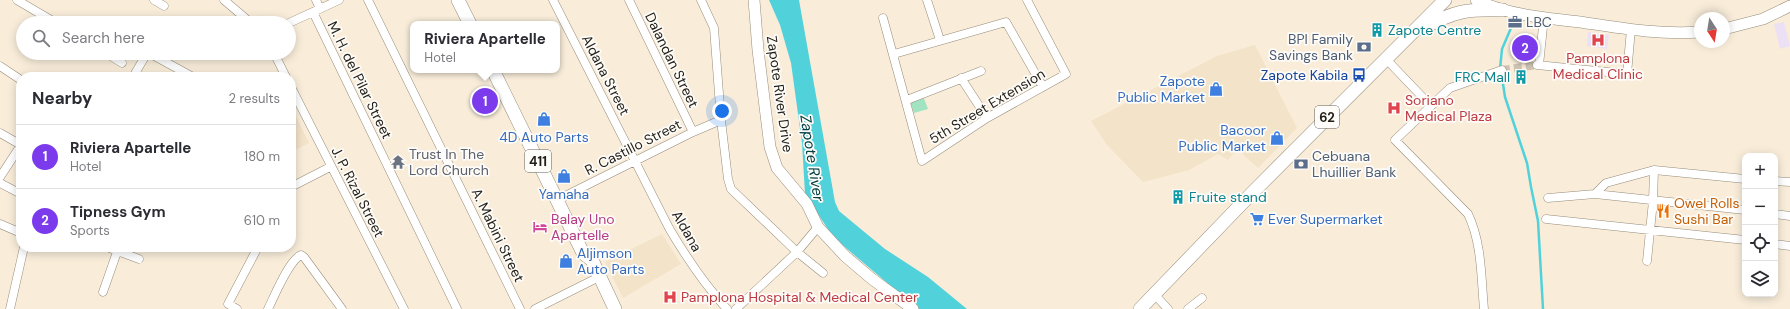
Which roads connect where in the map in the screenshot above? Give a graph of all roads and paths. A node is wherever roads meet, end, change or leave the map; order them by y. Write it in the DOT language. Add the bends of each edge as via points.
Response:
graph roads {
  1 [pos="17,0"];
  2 [pos="154,0"];
  3 [pos="224,0"];
  4 [pos="316,0"];
  5 [pos="339,0"];
  6 [pos="368,0"];
  7 [pos="458,0"];
  8 [pos="553,0"];
  9 [pos="628,0"];
  10 [pos="701,0"];
  11 [pos="754,0"];
  12 [pos="927,0"];
  13 [pos="1027,0"];
  14 [pos="1445,0"];
  15 [pos="1476,0"];
  16 [pos="164,6"];
  17 [pos="1790,6"];
  18 [pos="1503,10"];
  19 [pos="316,11"];
  20 [pos="44,16"];
  21 [pos="243,16"];
  22 [pos="1544,17"];
  23 [pos="882,18"];
  24 [pos="296,20"];
  25 [pos="468,21"];
  26 [pos="1730,27"];
  27 [pos="1631,29"];
  28 [pos="1694,32"];
  29 [pos="1409,36"];
  30 [pos="940,40"];
  31 [pos="894,54"];
  32 [pos="1386,59"];
  33 [pos="117,60"];
  34 [pos="144,60"];
  35 [pos="161,60"];
  36 [pos="278,60"];
  37 [pos="122,63"];
  38 [pos="0,66"];
  39 [pos="1502,70"];
  40 [pos="981,71"];
  41 [pos="136,72"];
  42 [pos="184,72"];
  43 [pos="284,72"];
  44 [pos="494,73"];
  45 [pos="16,77"];
  46 [pos="961,78"];
  47 [pos="1043,87"];
  48 [pos="296,97"];
  49 [pos="906,100"];
  50 [pos="1431,106"];
  51 [pos="987,118"];
  52 [pos="721,120"];
  53 [pos="693,132"];
  54 [pos="0,133"];
  55 [pos="16,142"];
  56 [pos="16,153"];
  57 [pos="635,161"];
  58 [pos="330,167"];
  59 [pos="1654,170"];
  60 [pos="0,177"];
  61 [pos="1742,180"];
  62 [pos="1778,181"];
  63 [pos="1790,182"];
  64 [pos="0,183"];
  65 [pos="296,185"];
  66 [pos="16,191"];
  67 [pos="1595,194"];
  68 [pos="1548,198"];
  69 [pos="557,200"];
  70 [pos="1653,201"];
  71 [pos="1742,210"];
  72 [pos="1778,214"];
  73 [pos="1790,216"];
  74 [pos="1546,219"];
  75 [pos="0,224"];
  76 [pos="818,227"];
  77 [pos="1650,231"];
  78 [pos="16,232"];
  79 [pos="1742,240"];
  80 [pos="1778,244"];
  81 [pos="1790,246"];
  82 [pos="23,252"];
  83 [pos="117,252"];
  84 [pos="255,252"];
  85 [pos="797,252"];
  86 [pos="139,259"];
  87 [pos="1647,261"];
  88 [pos="823,273"];
  89 [pos="596,279"];
  90 [pos="103,292"];
  91 [pos="1154,294"];
  92 [pos="1202,298"];
  93 [pos="337,300"];
  94 [pos="10,309"];
  95 [pos="238,309"];
  96 [pos="268,309"];
  97 [pos="333,309"];
  98 [pos="342,309"];
  99 [pos="404,309"];
  100 [pos="457,309"];
  101 [pos="520,309"];
  102 [pos="535,309"];
  103 [pos="606,309"];
  104 [pos="615,309"];
  105 [pos="727,309"];
  106 [pos="736,309"];
  107 [pos="913,309"];
  108 [pos="1140,309"];
  109 [pos="1168,309"];
  110 [pos="1188,309"];
  111 [pos="1484,309"];
  1 -- 20 [label="street"];
  2 -- 16 [label="street"];
  3 -- 21 [label="street"];
  4 -- 19 [label="street, M. H. del Pilar Street"];
  5 -- 19 [label="street"];
  6 -- 101 [label="street, A. Mabini Street"];
  7 -- 25 [label="highway"];
  8 -- 57 [label="street, Aldana Street"];
  9 -- 53 [label="street, Dalandan Street"];
  10 -- 52 [label="street" via="714,28"];
  11 -- 76 [label="main road, Zapote River Drive" via="770,147 777,168 807,204"];
  12 -- 30 [label="street"];
  13 -- 47 [label="street, 5th Street Extension" via="1066,74"];
  14 -- 29 [label="highway, 62"];
  15 -- 18 [label="main road"];
  17 -- 26 [label="main road" via="1763,19"];
  18 -- 22 [label="main road"];
  18 -- 29 [label="highway" via="1458,12"];
  19 -- 24 [label="street"];
  19 -- 100 [label="street, M. H. del Pilar Street"];
  22 -- 27 [label="main road"];
  22 -- 27 [label="street" via="1538,65 1627,74"];
  23 -- 31 [label="street"];
  27 -- 28 [label="main road"];
  29 -- 32 [label="highway, 62"];
  30 -- 31 [label="street"];
  30 -- 47 [label="street" via="1006,22"];
  31 -- 49 [label="street"];
  32 -- 50 [label="street"];
  32 -- 91 [label="highway, 62"];
  33 -- 37 [label="street"];
  34 -- 41 [label="street"];
  35 -- 42 [label="street"];
  36 -- 43 [label="street"];
  38 -- 45 [label="street"];
  39 -- 50 [label="street" via="1454,86"];
  40 -- 46 [label="street"];
  44 -- 69 [label="highway, 411"];
  46 -- 49 [label="street"];
  46 -- 51 [label="street"];
  47 -- 51 [label="street, 5th Street Extension"];
  48 -- 58 [label="street, J. P. Rizal Street"];
  49 -- 51 [label="street, 5th Street Extension" via="922,161"];
  50 -- 111 [label="street" via="1396,140 1468,214 1474,228 1480,260"];
  52 -- 53 [label="street, R. Castillo Street"];
  52 -- 85 [label="street" via="731,189"];
  53 -- 57 [label="street, R. Castillo Street"];
  54 -- 55 [label="street"];
  56 -- 60 [label="street"];
  57 -- 69 [label="street, R. Castillo Street"];
  57 -- 105 [label="street, Aldana" via="686,257"];
  58 -- 65 [label="street"];
  58 -- 99 [label="street, J. P. Rizal Street"];
  59 -- 61 [label="street"];
  59 -- 67 [label="street" via="1606,183"];
  59 -- 70 [label="street"];
  62 -- 63 [label="street"];
  64 -- 66 [label="street"];
  67 -- 68 [label="street"];
  67 -- 70 [label="street"];
  69 -- 89 [label="highway, 411" via="583,252 592,260"];
  70 -- 71 [label="street"];
  70 -- 77 [label="street"];
  72 -- 73 [label="street"];
  74 -- 77 [label="street"];
  75 -- 78 [label="street"];
  76 -- 85 [label="street"];
  76 -- 107 [label="main road, Zapote River Drive" via="862,270"];
  77 -- 79 [label="street"];
  77 -- 87 [label="street"];
  80 -- 81 [label="street"];
  82 -- 94 [label="street"];
  83 -- 86 [label="street"];
  83 -- 90 [label="street"];
  84 -- 95 [label="street" via="228,304"];
  85 -- 88 [label="street"];
  85 -- 106 [label="street"];
  89 -- 102 [label="street"];
  89 -- 103 [label="highway, 411"];
  89 -- 104 [label="highway, 411"];
  91 -- 108 [label="highway, 62"];
  91 -- 109 [label="street"];
  92 -- 110 [label="street"];
  93 -- 96 [label="street" via="301,255 297,256 292,264"];
  93 -- 97 [label="street"];
  93 -- 98 [label="street"];
}
